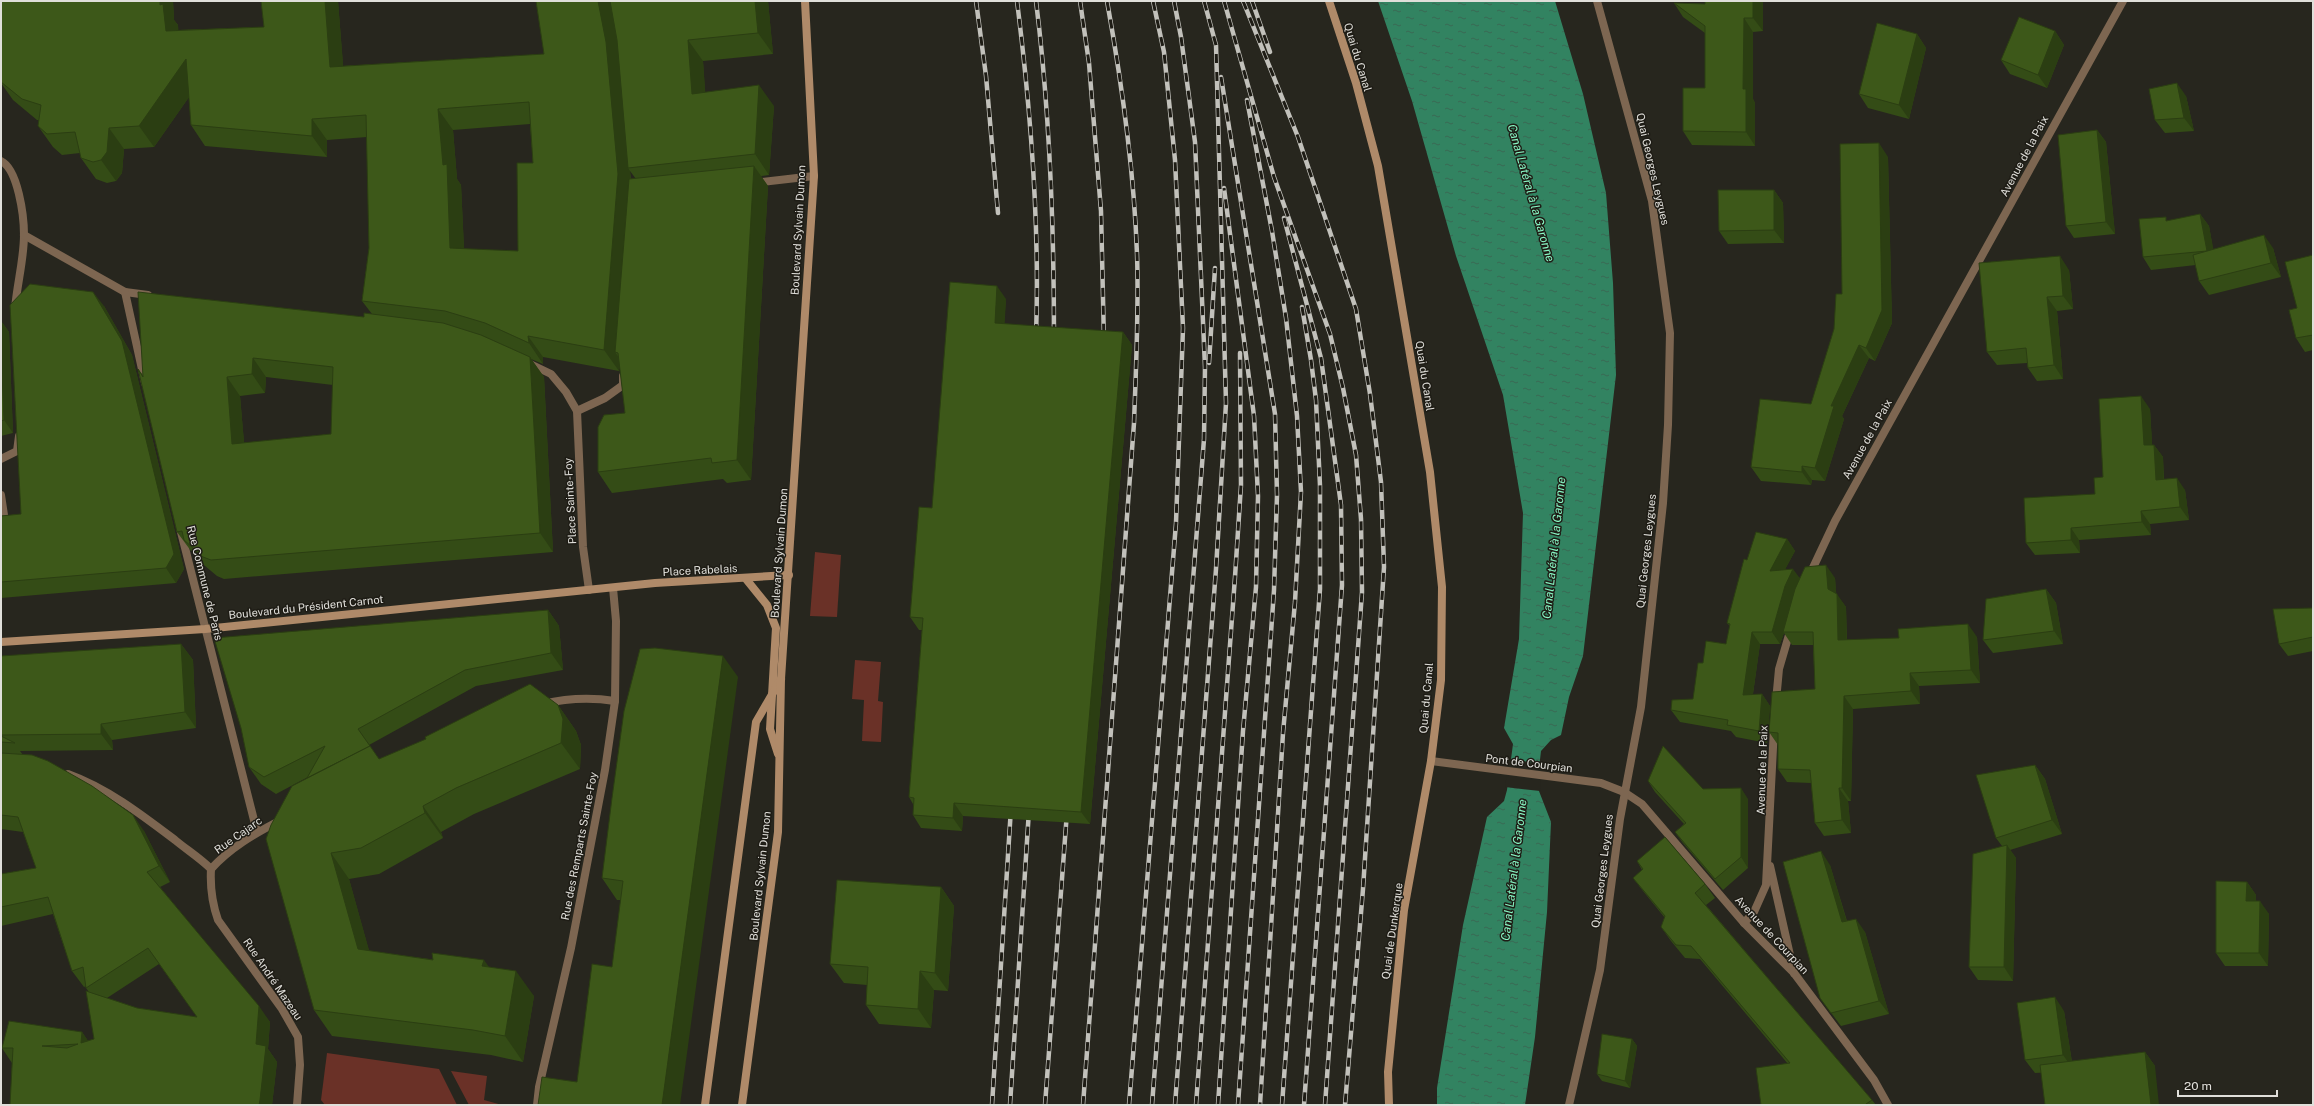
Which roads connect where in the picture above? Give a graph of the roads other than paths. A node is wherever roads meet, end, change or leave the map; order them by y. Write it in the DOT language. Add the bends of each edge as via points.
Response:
graph roads {
  1 [pos="805,1"];
  2 [pos="1329,1"];
  3 [pos="1597,1"];
  4 [pos="2123,1"];
  5 [pos="1,161"];
  6 [pos="814,176"];
  7 [pos="746,184"];
  8 [pos="24,235"];
  9 [pos="125,292"];
  10 [pos="156,296"];
  11 [pos="15,320"];
  12 [pos="517,359"];
  13 [pos="624,369"];
  14 [pos="147,390"];
  15 [pos="577,410"];
  16 [pos="19,429"];
  17 [pos="1,459"];
  18 [pos="1,495"];
  19 [pos="1,515"];
  20 [pos="178,520"];
  21 [pos="789,576"];
  22 [pos="746,579"];
  23 [pos="1805,586"];
  24 [pos="613,588"];
  25 [pos="589,590"];
  26 [pos="1792,623"];
  27 [pos="205,629"];
  28 [pos="1,642"];
  29 [pos="781,678"];
  30 [pos="773,694"];
  31 [pos="615,701"];
  32 [pos="531,707"];
  33 [pos="780,762"];
  34 [pos="1431,762"];
  35 [pos="58,771"];
  36 [pos="1624,792"];
  37 [pos="285,818"];
  38 [pos="257,832"];
  39 [pos="1768,857"];
  40 [pos="211,869"];
  41 [pos="1744,923"];
  42 [pos="1794,973"];
  43 [pos="297,1105"];
  44 [pos="538,1105"];
  45 [pos="705,1105"];
  46 [pos="742,1105"];
  47 [pos="1389,1105"];
  48 [pos="1570,1105"];
  49 [pos="1888,1105"];
  1 -- 6 [label="street, Boulevard Sylvain Dumon"];
  2 -- 34 [label="street, Quai du Canal" via="1356,83 1378,166 1430,472 1442,587 1440,680"];
  3 -- 36 [label="street, Quai Georges Leygues" via="1652,201 1670,333 1668,425 1661,518 1641,707"];
  4 -- 23 [label="street, Avenue de la Paix" via="1835,521"];
  5 -- 8 [label="street" via="7,164 16,180"];
  6 -- 7 [label="street"];
  6 -- 21 [label="street, Boulevard Sylvain Dumon"];
  8 -- 9 [label="street"];
  8 -- 11 [label="street"];
  9 -- 10 [label="street"];
  9 -- 14 [label="street"];
  12 -- 15 [label="street" via="551,374"];
  13 -- 15 [label="street" via="623,385 605,398"];
  15 -- 25 [label="street, Place Sainte-Foy" via="583,547"];
  16 -- 17 [label="street" via="17,451"];
  18 -- 19 [label="street" via="4,515"];
  20 -- 27 [label="street, Rue Commune de Paris"];
  21 -- 22 [label="street, Place Rabelais"];
  21 -- 29 [label="street, Boulevard Sylvain Dumon"];
  22 -- 24 [label="street, Place Rabelais" via="697,580"];
  22 -- 30 [label="street" via="767,604 776,628"];
  24 -- 25 [label="street, Boulevard du Président Carnot"];
  24 -- 31 [label="street, Rue des Remparts Sainte-Foy" via="616,629"];
  25 -- 27 [label="street, Boulevard du Président Carnot"];
  26 -- 39 [label="street, Avenue de la Paix" via="1779,669 1770,772"];
  27 -- 28 [label="street, Boulevard du Président Carnot"];
  27 -- 38 [label="street, Rue Commune de Paris"];
  29 -- 30 [label="street"];
  29 -- 33 [label="street, Boulevard Sylvain Dumon"];
  30 -- 33 [label="street" via="770,728"];
  30 -- 45 [label="street" via="756,722"];
  31 -- 32 [label="street" via="569,698"];
  31 -- 44 [label="street, Rue des Remparts Sainte-Foy" via="605,770 572,941 539,1087"];
  33 -- 46 [label="street, Boulevard Sylvain Dumon" via="778,832"];
  34 -- 36 [label="street, Pont de Courpian" via="1601,783"];
  34 -- 47 [label="street, Quai de Dunkerque" via="1404,910 1388,1072"];
  35 -- 40 [label="street, Rue Cajarc" via="80,779 138,812"];
  36 -- 41 [label="street, Avenue de Courpian" via="1642,804"];
  36 -- 48 [label="street, Quai Georges Leygues" via="1600,970"];
  37 -- 38 [label="street, Rue Cajarc"];
  38 -- 40 [label="street, Rue Cajarc" via="222,857"];
  39 -- 41 [label="street, Avenue de la Paix" via="1766,885 1754,912"];
  39 -- 42 [label="street"];
  40 -- 43 [label="street, Rue André Mazeau" via="210,887 218,920 282,1008 298,1037 300,1065"];
  41 -- 42 [label="street, Avenue de Courpian"];
  42 -- 49 [label="street, Avenue de Courpian" via="1874,1080"];
}
